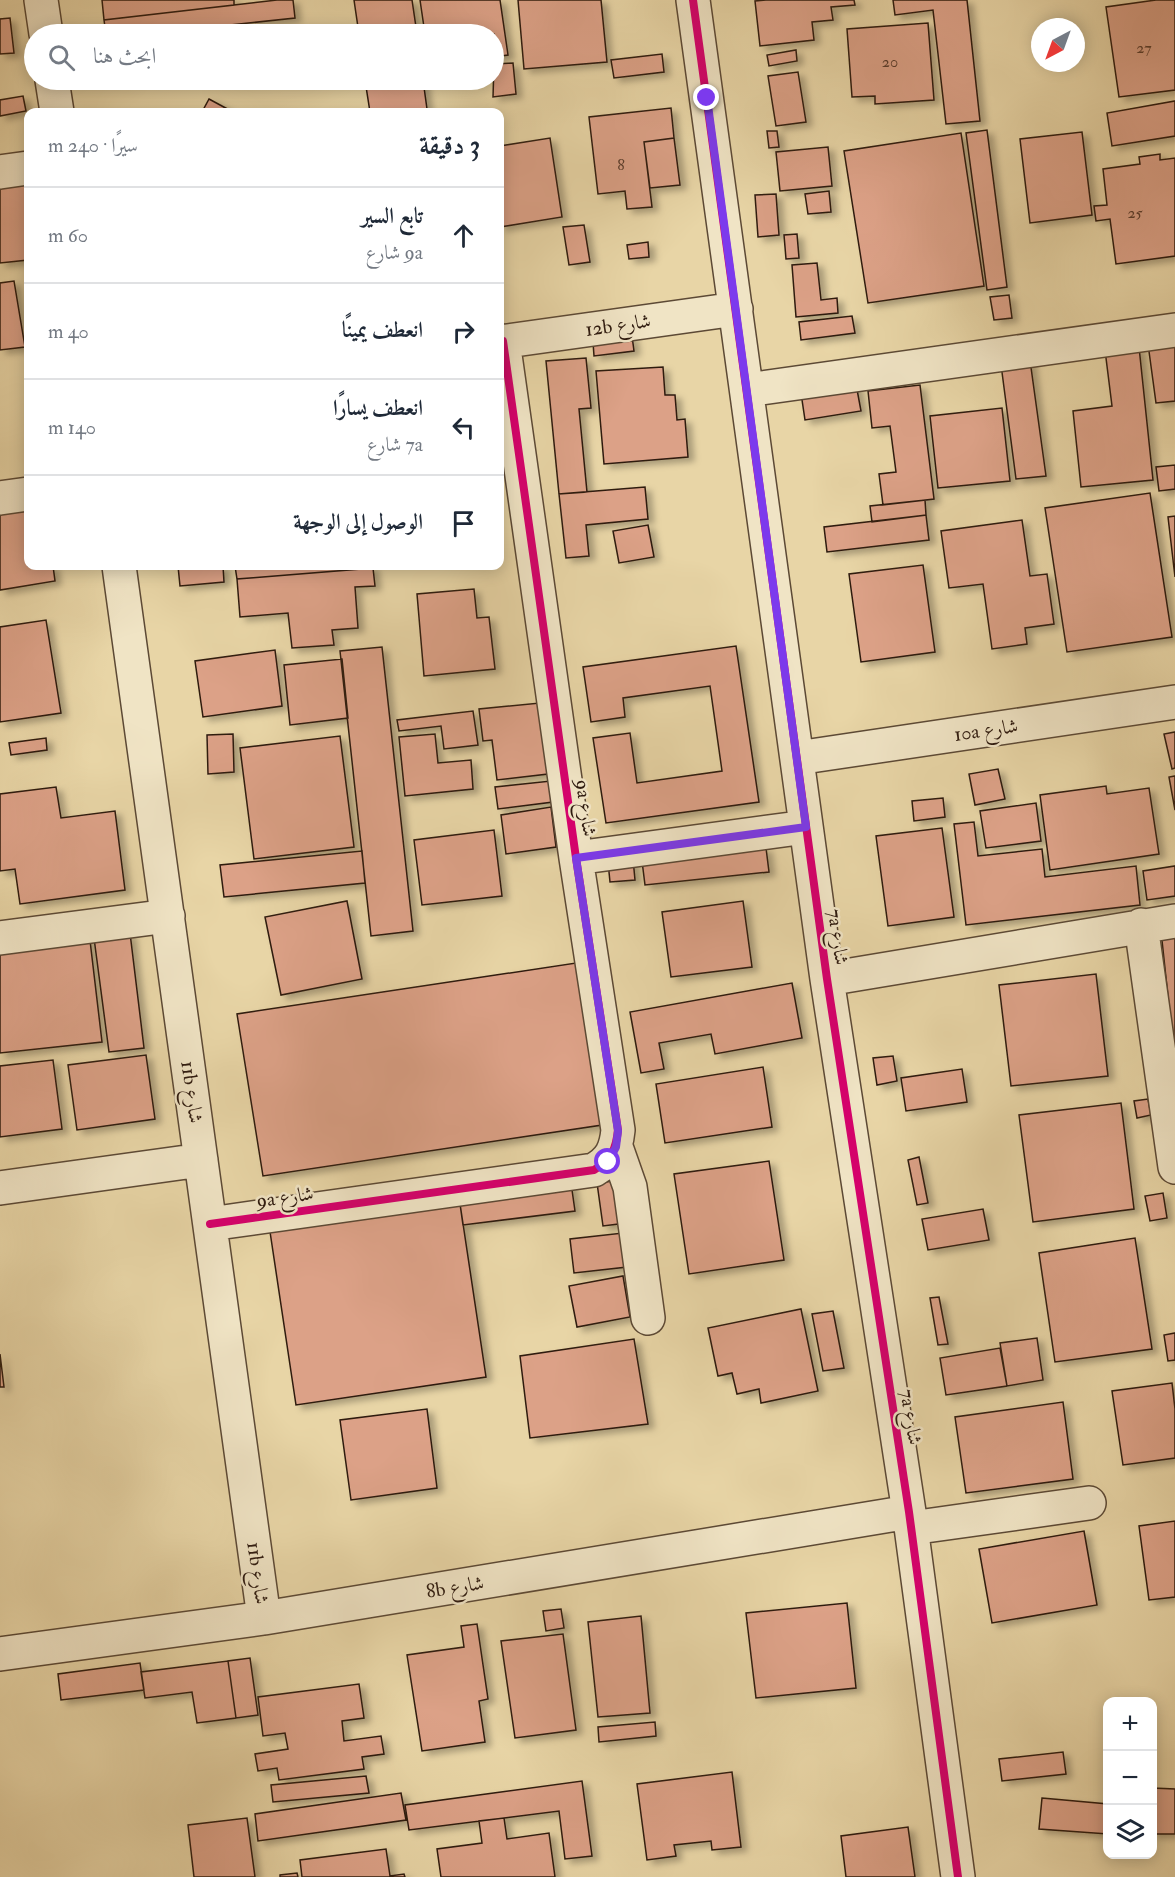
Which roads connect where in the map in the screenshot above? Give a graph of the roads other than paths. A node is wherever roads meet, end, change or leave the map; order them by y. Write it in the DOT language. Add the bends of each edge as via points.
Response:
graph roads {
  1 [pos="41,0"];
  2 [pos="693,0"];
  3 [pos="45,24"];
  4 [pos="54,90"];
  5 [pos="56,108"];
  6 [pos="24,169"];
  7 [pos="0,172"];
  8 [pos="736,309"];
  9 [pos="1175,330"];
  10 [pos="504,342"];
  11 [pos="504,363"];
  12 [pos="747,390"];
  13 [pos="24,495"];
  14 [pos="0,498"];
  15 [pos="120,570"];
  16 [pos="1175,702"];
  17 [pos="797,758"];
  18 [pos="806,827"];
  19 [pos="576,858"];
  20 [pos="168,916"];
  21 [pos="1175,921"];
  22 [pos="1141,926"];
  23 [pos="0,938"];
  24 [pos="827,979"];
  25 [pos="616,1147"];
  26 [pos="201,1160"];
  27 [pos="1175,1167"];
  28 [pos="0,1188"];
  29 [pos="210,1224"];
  30 [pos="648,1318"];
  31 [pos="1089,1503"];
  32 [pos="910,1520"];
  33 [pos="264,1618"];
  34 [pos="0,1654"];
  35 [pos="958,1877"];
  1 -- 3 [label="street"];
  2 -- 8 [label="street, 7a شارع"];
  4 -- 5 [label="street"];
  6 -- 7 [label="street"];
  8 -- 10 [label="street, 12b شارع"];
  8 -- 12 [label="street, 7a شارع"];
  9 -- 12 [label="street"];
  11 -- 19 [label="street, 9a شارع"];
  12 -- 17 [label="street, 7a شارع"];
  13 -- 14 [label="street"];
  15 -- 20 [label="street, 11b شارع"];
  16 -- 17 [label="street, 10a شارع"];
  17 -- 18 [label="street, 7a شارع"];
  18 -- 19 [label="street"];
  18 -- 24 [label="street, 7a شارع"];
  19 -- 25 [label="street, 9a شارع" via="618,1131"];
  20 -- 23 [label="street"];
  20 -- 26 [label="street, 11b شارع"];
  21 -- 22 [label="street"];
  22 -- 24 [label="street"];
  22 -- 27 [label="street"];
  24 -- 32 [label="street, 7a شارع"];
  25 -- 29 [label="street, 9a شارع" via="608,1162 594,1170"];
  25 -- 30 [label="street" via="630,1187"];
  26 -- 28 [label="street"];
  26 -- 29 [label="street, 11b شارع"];
  29 -- 33 [label="street, 11b شارع"];
  31 -- 32 [label="street, 8b شارع"];
  32 -- 33 [label="street, 8b شارع"];
  32 -- 35 [label="street, 7a شارع"];
  33 -- 34 [label="street, 8b شارع"];
}
